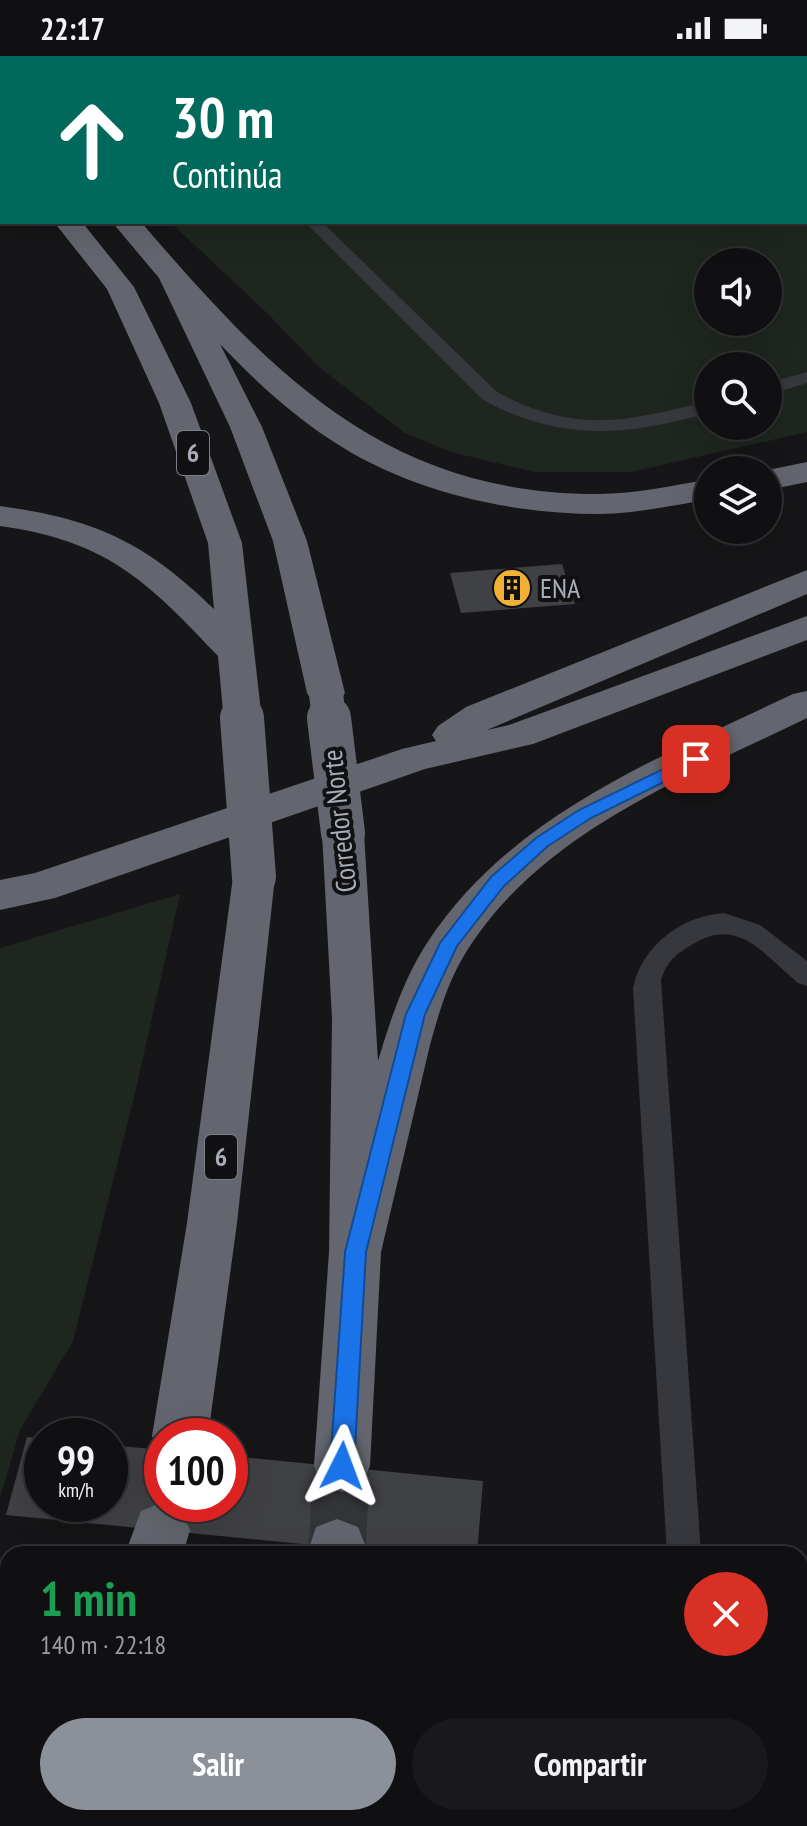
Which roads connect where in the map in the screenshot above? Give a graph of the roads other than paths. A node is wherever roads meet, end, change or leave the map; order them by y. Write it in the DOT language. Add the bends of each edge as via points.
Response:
graph roads {
  1 [pos="70,224"];
  2 [pos="128,224"];
  3 [pos="315,224"];
  4 [pos="172,276"];
  5 [pos="807,377"];
  6 [pos="782,385"];
  7 [pos="694,411"];
  8 [pos="807,472"];
  9 [pos="782,477"];
  10 [pos="694,492"];
  11 [pos="0,516"];
  12 [pos="807,581"];
  13 [pos="807,627"];
  14 [pos="235,652"];
  15 [pos="807,703"];
  16 [pos="416,758"];
  17 [pos="0,895"];
  18 [pos="807,976"];
  19 [pos="355,1252"];
  20 [pos="183,1418"];
  21 [pos="342,1466"];
  22 [pos="683,1546"];
  1 -- 14 [label="highway, 6" via="120,287 175,403 225,543"];
  2 -- 4 [label="highway, Corredor Norte / 6"];
  3 -- 7 [label="lane" via="490,396 515,412 555,423 610,428"];
  4 -- 10 [label="highway" via="315,416 357,444 410,468 520,496 600,504"];
  4 -- 19 [label="highway, Corredor Norte / 6, bridge" via="246,427 290,541 326,693 343,833 355,1019"];
  5 -- 6 [label="lane"];
  8 -- 9 [label="highway"];
  11 -- 14 [label="highway" via="55,525 134,557 180,593"];
  12 -- 16 [label="highway" via="480,716"];
  13 -- 16 [label="highway" via="519,735"];
  14 -- 20 [label="highway, 6, bridge" via="254,877"];
  15 -- 19 [label="highway" via="585,814 497,881 449,943 416,1014"];
  16 -- 17 [label="highway" via="40,887"];
  18 -- 22 [label="lane" via="756,936 730,923 703,926 665,948 650,966 646,988"];
  19 -- 21 [label="highway, Corredor Norte / 6"];
}
